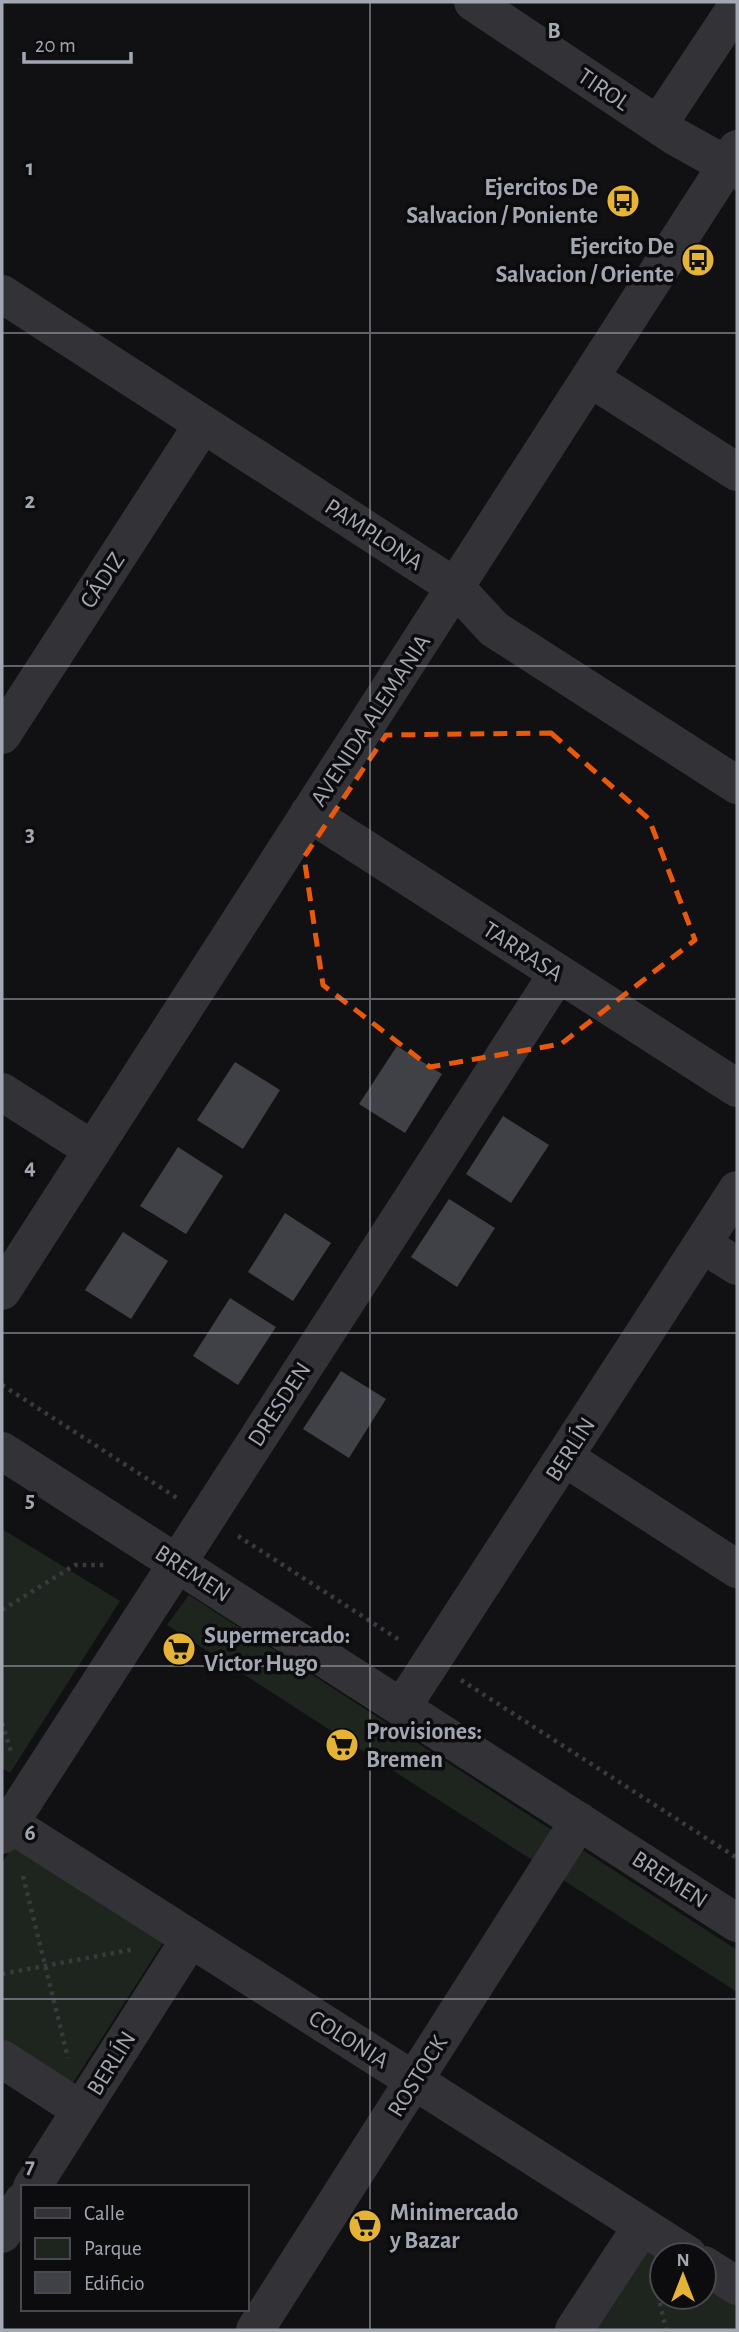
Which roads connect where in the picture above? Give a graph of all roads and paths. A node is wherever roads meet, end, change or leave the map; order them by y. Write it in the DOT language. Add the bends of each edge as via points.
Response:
graph roads {
  1 [pos="473,2"];
  2 [pos="737,6"];
  3 [pos="658,125"];
  4 [pos="734,162"];
  5 [pos="2,294"];
  6 [pos="590,378"];
  7 [pos="203,424"];
  8 [pos="737,472"];
  9 [pos="456,587"];
  10 [pos="2,735"];
  11 [pos="737,785"];
  12 [pos="309,813"];
  13 [pos="558,973"];
  14 [pos="737,1088"];
  15 [pos="2,1091"];
  16 [pos="93,1150"];
  17 [pos="737,1190"];
  18 [pos="702,1244"];
  19 [pos="737,1266"];
  20 [pos="2,1291"];
  21 [pos="2,1385"];
  22 [pos="2,1451"];
  23 [pos="564,1457"];
  24 [pos="207,1517"];
  25 [pos="114,1564"];
  26 [pos="178,1564"];
  27 [pos="737,1569"];
  28 [pos="2,1610"];
  29 [pos="432,1661"];
  30 [pos="402,1707"];
  31 [pos="579,1821"];
  32 [pos="6,1829"];
  33 [pos="737,1858"];
  34 [pos="737,1923"];
  35 [pos="190,1938"];
  36 [pos="45,1966"];
  37 [pos="2,1974"];
  38 [pos="2,2059"];
  39 [pos="414,2081"];
  40 [pos="81,2110"];
  41 [pos="33,2185"];
  42 [pos="21,2204"];
  43 [pos="642,2226"];
  44 [pos="2,2234"];
  45 [pos="666,2241"];
  46 [pos="718,2274"];
  47 [pos="737,2286"];
  48 [pos="255,2330"];
  49 [pos="574,2330"];
  1 -- 3 [label="street, TIROL"];
  2 -- 3 [label="street"];
  3 -- 4 [label="street, TIROL"];
  4 -- 6 [label="street, AVENIDA ALEMANIA"];
  5 -- 7 [label="street, PAMPLONA"];
  6 -- 8 [label="street"];
  6 -- 9 [label="street, AVENIDA ALEMANIA"];
  7 -- 9 [label="street, PAMPLONA"];
  7 -- 10 [label="street, CÁDIZ"];
  9 -- 11 [label="street, PAMPLONA" via="494,629"];
  9 -- 12 [label="street, AVENIDA ALEMANIA"];
  12 -- 13 [label="street, TARRASA"];
  12 -- 16 [label="street, AVENIDA ALEMANIA"];
  13 -- 14 [label="street, TARRASA"];
  13 -- 24 [label="street, DRESDEN"];
  15 -- 16 [label="street"];
  16 -- 20 [label="street, AVENIDA ALEMANIA"];
  17 -- 18 [label="street, BERLÍN"];
  18 -- 19 [label="street"];
  18 -- 23 [label="street, BERLÍN"];
  21 -- 24 [label="path"];
  22 -- 26 [label="street, BREMEN"];
  23 -- 27 [label="street"];
  23 -- 29 [label="street, BERLÍN"];
  24 -- 26 [label="street, DRESDEN"];
  24 -- 29 [label="path"];
  25 -- 28 [label="path" via="75,1565"];
  26 -- 30 [label="street, BREMEN"];
  26 -- 32 [label="street, DRESDEN"];
  29 -- 30 [label="street, BERLÍN"];
  29 -- 33 [label="path"];
  30 -- 31 [label="street, BREMEN"];
  31 -- 34 [label="street, BREMEN"];
  31 -- 39 [label="street, ROSTOCK"];
  32 -- 35 [label="street, COLONIA"];
  32 -- 36 [label="path"];
  35 -- 36 [label="path"];
  35 -- 39 [label="street, COLONIA"];
  35 -- 40 [label="street, BERLÍN"];
  36 -- 37 [label="path"];
  36 -- 40 [label="path"];
  38 -- 40 [label="street"];
  39 -- 43 [label="street, COLONIA"];
  39 -- 48 [label="street, ROSTOCK"];
  40 -- 41 [label="street, BERLÍN"];
  42 -- 44 [label="street"];
  43 -- 45 [label="street, COLONIA"];
  43 -- 49 [label="street"];
  46 -- 47 [label="street"];
}
